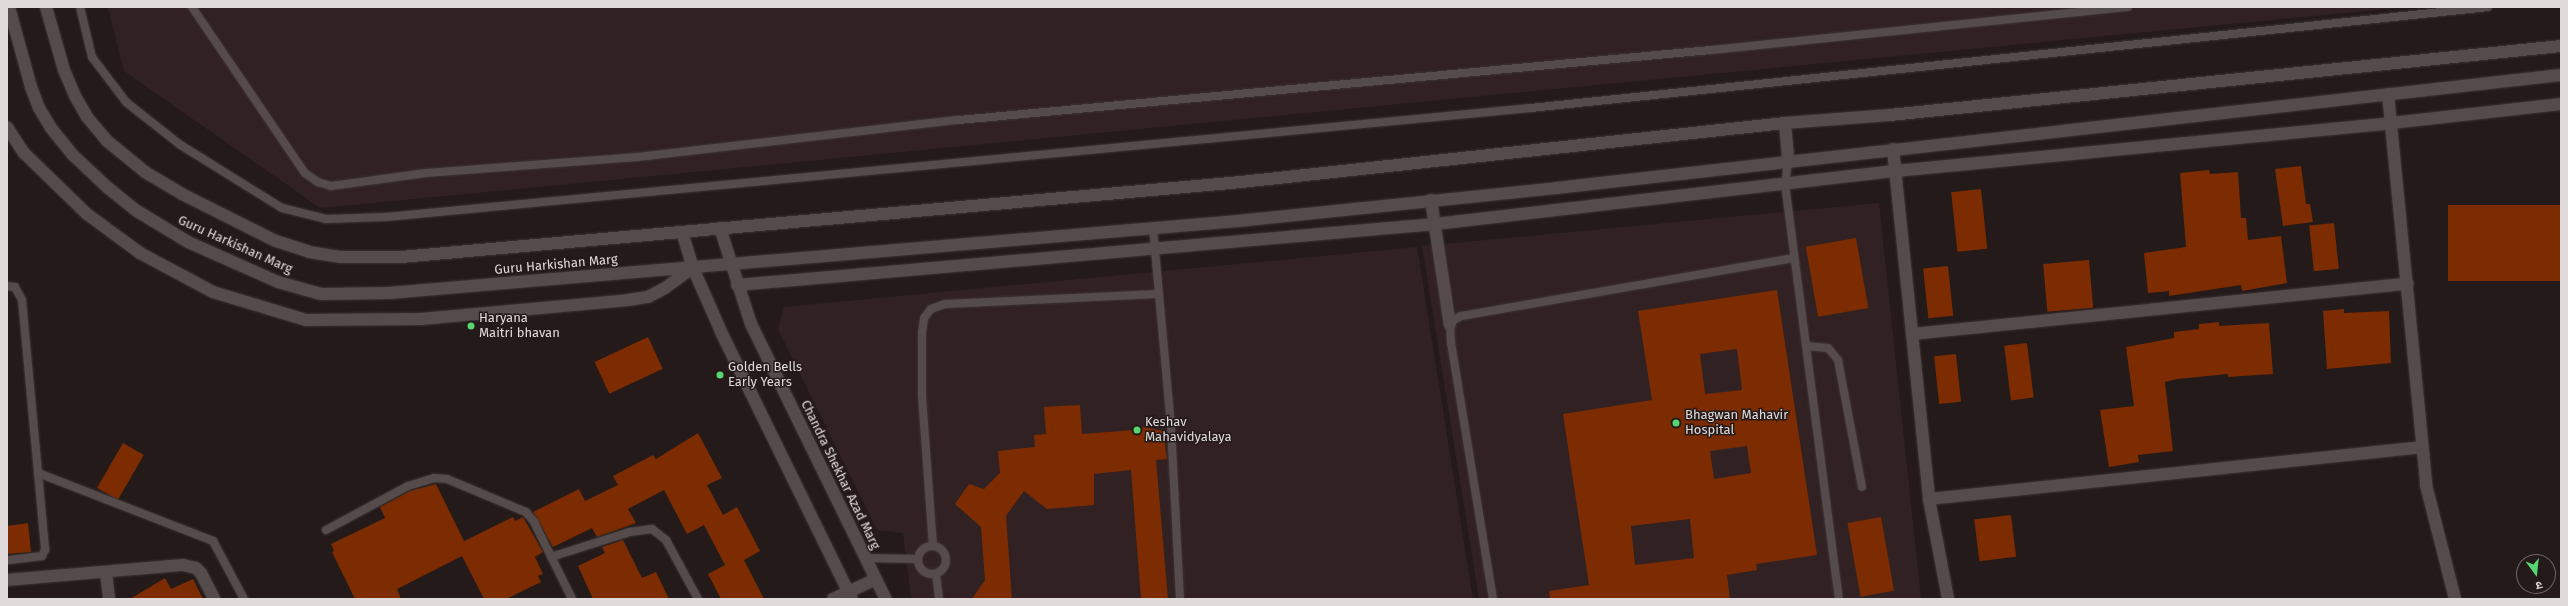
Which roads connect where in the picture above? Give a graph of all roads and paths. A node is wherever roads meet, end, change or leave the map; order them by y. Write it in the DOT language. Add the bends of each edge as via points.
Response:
graph roads {
  1 [pos="9,7"];
  2 [pos="46,7"];
  3 [pos="80,7"];
  4 [pos="192,7"];
  5 [pos="2128,7"];
  6 [pos="2488,7"];
  7 [pos="2561,46"];
  8 [pos="2561,74"];
  9 [pos="2388,94"];
  10 [pos="2561,104"];
  11 [pos="1785,123"];
  12 [pos="2391,123"];
  13 [pos="7,127"];
  14 [pos="1893,149"];
  15 [pos="1788,161"];
  16 [pos="1896,171"];
  17 [pos="1785,184"];
  18 [pos="1431,200"];
  19 [pos="1435,224"];
  20 [pos="720,228"];
  21 [pos="1153,228"];
  22 [pos="682,232"];
  23 [pos="1155,248"];
  24 [pos="1794,258"];
  25 [pos="730,265"];
  26 [pos="693,268"];
  27 [pos="2406,284"];
  28 [pos="737,285"];
  29 [pos="7,286"];
  30 [pos="1159,294"];
  31 [pos="1450,325"];
  32 [pos="1912,334"];
  33 [pos="1806,346"];
  34 [pos="2422,447"];
  35 [pos="38,473"];
  36 [pos="1862,488"];
  37 [pos="1929,500"];
  38 [pos="326,530"];
  39 [pos="933,546"];
  40 [pos="551,557"];
  41 [pos="865,558"];
  42 [pos="918,559"];
  43 [pos="7,560"];
  44 [pos="106,573"];
  45 [pos="936,574"];
  46 [pos="876,578"];
  47 [pos="7,580"];
  48 [pos="850,595"];
  49 [pos="109,599"];
  50 [pos="214,599"];
  51 [pos="244,599"];
  52 [pos="572,599"];
  53 [pos="698,599"];
  54 [pos="833,599"];
  55 [pos="886,599"];
  56 [pos="939,599"];
  57 [pos="1180,599"];
  58 [pos="1493,599"];
  59 [pos="1839,599"];
  60 [pos="1948,599"];
  61 [pos="2455,599"];
  1 -- 26 [label="street, Guru Harkishan Marg" via="30,87 39,108 51,128 74,156 137,211 188,242 278,282 321,294 389,293"];
  2 -- 22 [label="street, Guru Harkishan Marg" via="64,70 75,96 87,117 106,140 145,172 182,194 276,241 309,252 340,257 401,257"];
  3 -- 6 [label="lane" via="92,56 126,102 178,144 282,208 326,219 386,217 1531,108"];
  4 -- 5 [label="lane" via="305,173 318,182 331,186 426,173 637,157 967,120"];
  7 -- 11 [label="street, Guru Harkishan Marg" via="1890,115"];
  8 -- 9 [label="street, Guru Harkishan Marg"];
  9 -- 12 [label="street"];
  9 -- 14 [label="street, Guru Harkishan Marg"];
  10 -- 12 [label="street"];
  11 -- 15 [label="street"];
  11 -- 20 [label="street, Guru Harkishan Marg" via="1241,182"];
  12 -- 16 [label="street"];
  12 -- 27 [label="street"];
  13 -- 26 [label="street" via="24,153 87,214 140,253 213,292 306,320 422,319 628,300 648,297"];
  14 -- 15 [label="street, Guru Harkishan Marg"];
  14 -- 16 [label="street"];
  15 -- 17 [label="lane"];
  15 -- 18 [label="street, Guru Harkishan Marg"];
  16 -- 17 [label="street"];
  16 -- 32 [label="street"];
  17 -- 19 [label="street"];
  17 -- 24 [label="lane"];
  18 -- 19 [label="street"];
  18 -- 21 [label="street, Guru Harkishan Marg"];
  19 -- 23 [label="street"];
  19 -- 31 [label="street"];
  20 -- 22 [label="street, Guru Harkishan Marg"];
  20 -- 25 [label="street, Chandra Shekhar Azad Marg"];
  21 -- 23 [label="lane"];
  21 -- 25 [label="street, Guru Harkishan Marg"];
  22 -- 26 [label="street"];
  23 -- 28 [label="street"];
  23 -- 30 [label="lane"];
  24 -- 31 [label="lane" via="1461,316"];
  24 -- 33 [label="lane"];
  25 -- 26 [label="street, Guru Harkishan Marg"];
  25 -- 28 [label="street, Chandra Shekhar Azad Marg"];
  26 -- 48 [label="street" via="723,336"];
  27 -- 32 [label="street"];
  27 -- 34 [label="street"];
  28 -- 41 [label="street, Chandra Shekhar Azad Marg" via="751,324"];
  29 -- 35 [label="lane" via="15,287 22,300"];
  30 -- 39 [label="lane" via="945,304 931,309 924,318 922,334 922,387"];
  30 -- 57 [label="lane" via="1171,427"];
  31 -- 58 [label="lane"];
  32 -- 37 [label="street"];
  33 -- 36 [label="lane" via="1828,348 1838,360"];
  33 -- 59 [label="lane"];
  34 -- 37 [label="street"];
  34 -- 61 [label="street" via="2426,485"];
  35 -- 43 [label="lane" via="44,554 38,557"];
  35 -- 51 [label="lane" via="213,541"];
  37 -- 60 [label="street"];
  38 -- 40 [label="lane" via="408,486 434,478 447,479 526,512 534,522"];
  39 -- 42 [label="lane" via="921,551"];
  39 -- 45 [label="lane" via="942,550 946,559 944,568"];
  40 -- 52 [label="lane"];
  40 -- 53 [label="lane" via="636,530 652,529 666,540"];
  41 -- 42 [label="lane"];
  41 -- 46 [label="street, Chandra Shekhar Azad Marg"];
  42 -- 45 [label="lane" via="922,572"];
  44 -- 47 [label="street"];
  44 -- 49 [label="street"];
  44 -- 50 [label="street" via="183,565 196,568"];
  45 -- 56 [label="lane"];
  46 -- 48 [label="street"];
  46 -- 55 [label="street, Chandra Shekhar Azad Marg"];
  48 -- 54 [label="street"];
}
